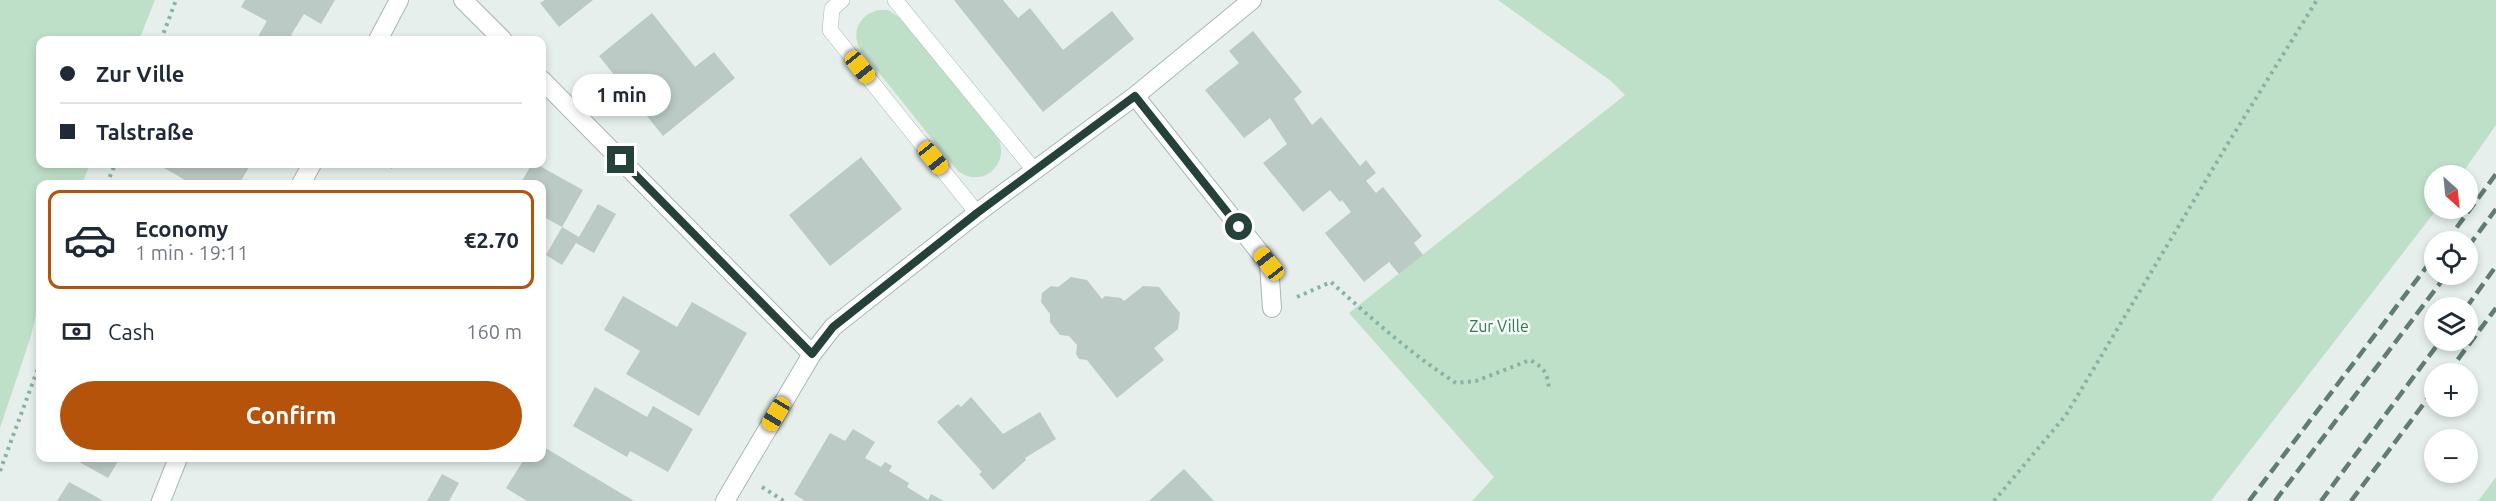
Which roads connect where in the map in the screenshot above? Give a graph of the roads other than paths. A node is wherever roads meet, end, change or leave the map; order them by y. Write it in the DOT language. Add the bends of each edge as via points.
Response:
graph roads {
  1 [pos="399,0"];
  2 [pos="463,0"];
  3 [pos="842,0"];
  4 [pos="895,0"];
  5 [pos="1252,0"];
  6 [pos="380,36"];
  7 [pos="499,36"];
  8 [pos="546,84"];
  9 [pos="1135,96"];
  10 [pos="1034,170"];
  11 [pos="977,213"];
  12 [pos="1272,308"];
  13 [pos="812,354"];
  14 [pos="176,462"];
  15 [pos="160,501"];
  16 [pos="725,501"];
  1 -- 6 [label="street"];
  2 -- 7 [label="street"];
  3 -- 11 [label="lane" via="832,9 831,30"];
  4 -- 10 [label="lane"];
  5 -- 9 [label="street"];
  8 -- 13 [label="street"];
  9 -- 10 [label="street"];
  9 -- 12 [label="street" via="1269,264"];
  10 -- 11 [label="street"];
  11 -- 13 [label="street" via="833,327"];
  13 -- 16 [label="street"];
  14 -- 15 [label="street"];
}
